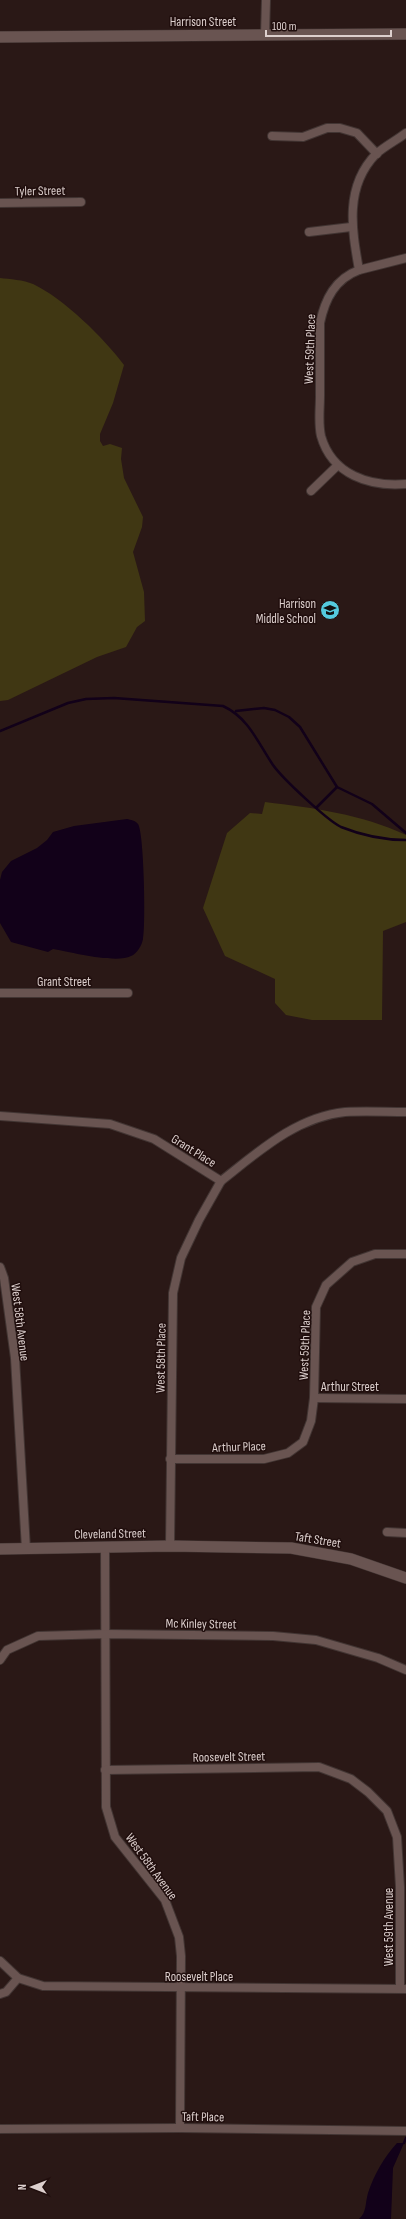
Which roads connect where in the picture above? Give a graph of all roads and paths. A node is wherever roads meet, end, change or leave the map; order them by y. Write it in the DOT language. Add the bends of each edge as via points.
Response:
graph roads {
  1 [pos="266,0"];
  2 [pos="406,34"];
  3 [pos="265,35"];
  4 [pos="0,37"];
  5 [pos="406,133"];
  6 [pos="272,136"];
  7 [pos="377,154"];
  8 [pos="81,202"];
  9 [pos="0,203"];
  10 [pos="351,227"];
  11 [pos="309,232"];
  12 [pos="406,258"];
  13 [pos="359,270"];
  14 [pos="338,465"];
  15 [pos="406,484"];
  16 [pos="311,492"];
  17 [pos="0,993"];
  18 [pos="128,993"];
  19 [pos="406,1112"];
  20 [pos="0,1116"];
  21 [pos="222,1181"];
  22 [pos="406,1254"];
  23 [pos="0,1268"];
  24 [pos="314,1398"];
  25 [pos="406,1398"];
  26 [pos="303,1442"];
  27 [pos="170,1459"];
  28 [pos="387,1532"];
  29 [pos="406,1533"];
  30 [pos="170,1546"];
  31 [pos="105,1547"];
  32 [pos="221,1547"];
  33 [pos="0,1549"];
  34 [pos="26,1549"];
  35 [pos="406,1578"];
  36 [pos="106,1634"];
  37 [pos="0,1660"];
  38 [pos="406,1670"];
  39 [pos="105,1770"];
  40 [pos="351,1779"];
  41 [pos="403,1865"];
  42 [pos="0,1961"];
  43 [pos="18,1978"];
  44 [pos="181,1988"];
  45 [pos="403,1988"];
  46 [pos="0,1994"];
  47 [pos="180,2128"];
  48 [pos="0,2129"];
  49 [pos="406,2131"];
  1 -- 3 [label="street"];
  2 -- 3 [label="main road, Harrison Street"];
  3 -- 4 [label="main road, Harrison Street"];
  5 -- 7 [label="street"];
  6 -- 7 [label="street" via="303,137 328,128 340,128 357,133"];
  7 -- 10 [label="street" via="358,184 352,203"];
  8 -- 9 [label="street, Tyler Street"];
  10 -- 11 [label="street"];
  10 -- 13 [label="street"];
  12 -- 13 [label="street, West 59th Place"];
  13 -- 14 [label="street, West 59th Place" via="340,280 323,308 320,323 321,435"];
  14 -- 15 [label="street" via="359,479 371,483"];
  14 -- 16 [label="street"];
  17 -- 18 [label="street, Grant Street"];
  19 -- 21 [label="street, Grant Place" via="344,1112 307,1122 278,1137"];
  20 -- 21 [label="street, Grant Place" via="110,1124 154,1139"];
  21 -- 27 [label="street, West 58th Place" via="181,1258 173,1293"];
  22 -- 24 [label="street, West 59th Place" via="375,1254 352,1262 326,1285 316,1307"];
  23 -- 34 [label="street, West 58th Avenue" via="4,1278 15,1358"];
  24 -- 25 [label="street, Arthur Street"];
  24 -- 26 [label="street, Arthur Street" via="311,1422"];
  26 -- 27 [label="street, Arthur Place" via="288,1453 264,1459"];
  27 -- 30 [label="street, West 58th Place"];
  28 -- 29 [label="street"];
  30 -- 31 [label="main road, Cleveland Street"];
  30 -- 32 [label="main road, Cleveland Street"];
  31 -- 34 [label="main road, Cleveland Street"];
  31 -- 36 [label="street, West 58th Avenue"];
  32 -- 35 [label="main road, Taft Street" via="291,1548 350,1559"];
  33 -- 34 [label="main road, Cleveland Street"];
  36 -- 37 [label="street, Mc Kinley Street" via="38,1636 7,1650"];
  36 -- 38 [label="street, Mc Kinley Street" via="273,1636 316,1640 378,1658"];
  36 -- 39 [label="street, West 58th Avenue"];
  39 -- 40 [label="street, Roosevelt Street" via="319,1767"];
  39 -- 44 [label="street, West 58th Avenue" via="106,1807 115,1837 165,1900 173,1918 178,1937"];
  40 -- 41 [label="street, West 59th Avenue" via="386,1811 397,1837"];
  41 -- 45 [label="street, West 59th Avenue"];
  42 -- 43 [label="street, Roosevelt Place"];
  43 -- 44 [label="street, Roosevelt Place" via="43,1986"];
  43 -- 46 [label="street" via="6,1992"];
  44 -- 45 [label="street, Roosevelt Place"];
  44 -- 47 [label="street, West 58th Avenue"];
  47 -- 48 [label="street, Taft Place"];
  47 -- 49 [label="street, Taft Place"];
}
